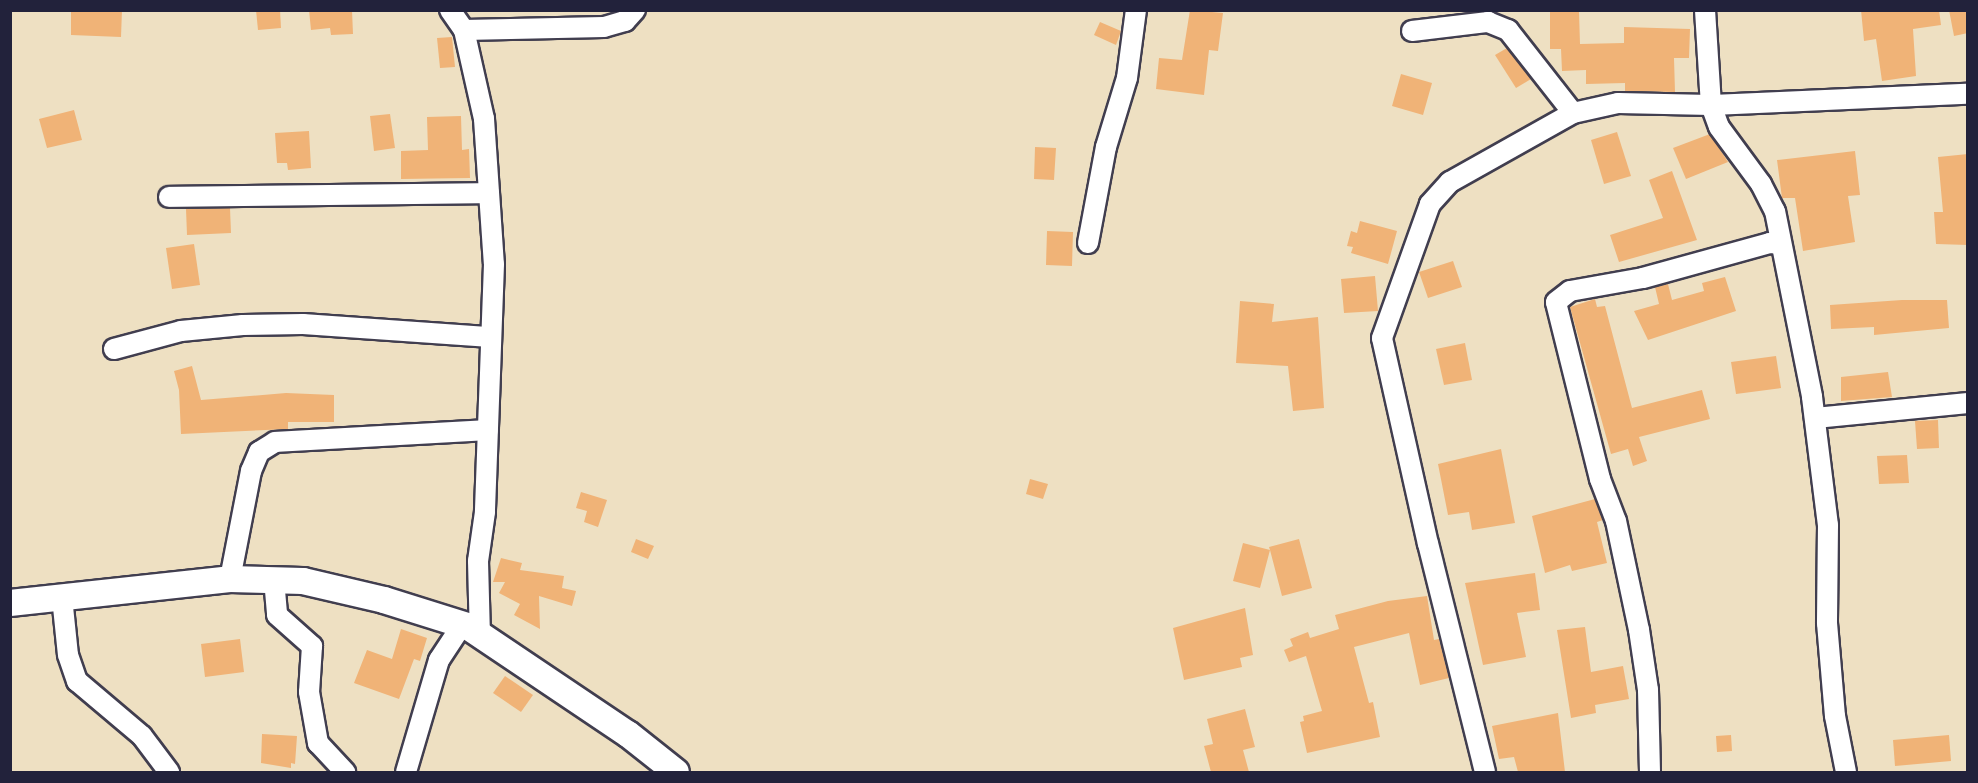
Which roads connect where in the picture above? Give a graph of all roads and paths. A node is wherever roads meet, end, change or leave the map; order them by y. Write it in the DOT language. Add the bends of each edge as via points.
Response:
graph roads {
  1 [pos="450,10"];
  2 [pos="635,10"];
  3 [pos="1136,10"];
  4 [pos="1705,10"];
  5 [pos="464,30"];
  6 [pos="1412,31"];
  7 [pos="1968,94"];
  8 [pos="1711,105"];
  9 [pos="1573,113"];
  10 [pos="489,193"];
  11 [pos="169,197"];
  12 [pos="1088,243"];
  13 [pos="1781,244"];
  14 [pos="491,337"];
  15 [pos="114,349"];
  16 [pos="1968,403"];
  17 [pos="1815,418"];
  18 [pos="488,430"];
  19 [pos="230,579"];
  20 [pos="274,579"];
  21 [pos="62,597"];
  22 [pos="10,603"];
  23 [pos="471,630"];
  24 [pos="169,772"];
  25 [pos="345,772"];
  26 [pos="406,772"];
  27 [pos="676,772"];
  28 [pos="1485,772"];
  29 [pos="1650,772"];
  30 [pos="1845,772"];
  1 -- 5 [label="street"];
  2 -- 5 [label="street" via="626,21 604,27"];
  3 -- 12 [label="street" via="1127,78 1106,147"];
  4 -- 8 [label="street"];
  5 -- 10 [label="street" via="484,119"];
  6 -- 9 [label="street" via="1488,22 1508,30"];
  7 -- 8 [label="street"];
  8 -- 9 [label="street" via="1618,103"];
  8 -- 13 [label="street" via="1719,127 1766,193 1775,211"];
  9 -- 28 [label="street" via="1450,182 1430,204 1382,338"];
  10 -- 11 [label="street"];
  10 -- 14 [label="street" via="494,291"];
  13 -- 17 [label="street"];
  13 -- 29 [label="street" via="1770,243 1643,278 1570,291 1556,302 1600,479 1616,521 1639,630 1648,690"];
  14 -- 15 [label="street" via="303,324 243,325 181,331"];
  14 -- 18 [label="street"];
  16 -- 17 [label="street"];
  17 -- 30 [label="street" via="1828,525 1830,658"];
  18 -- 19 [label="street" via="275,442 260,452 251,471"];
  18 -- 23 [label="street"];
  19 -- 20 [label="street"];
  19 -- 21 [label="street"];
  20 -- 23 [label="street" via="303,581 384,600"];
  20 -- 25 [label="street" via="277,615 312,646 309,692 318,743"];
  21 -- 22 [label="street"];
  21 -- 24 [label="street" via="68,655 77,681 142,736"];
  23 -- 26 [label="street" via="439,660"];
  23 -- 27 [label="street" via="609,721"];
}
